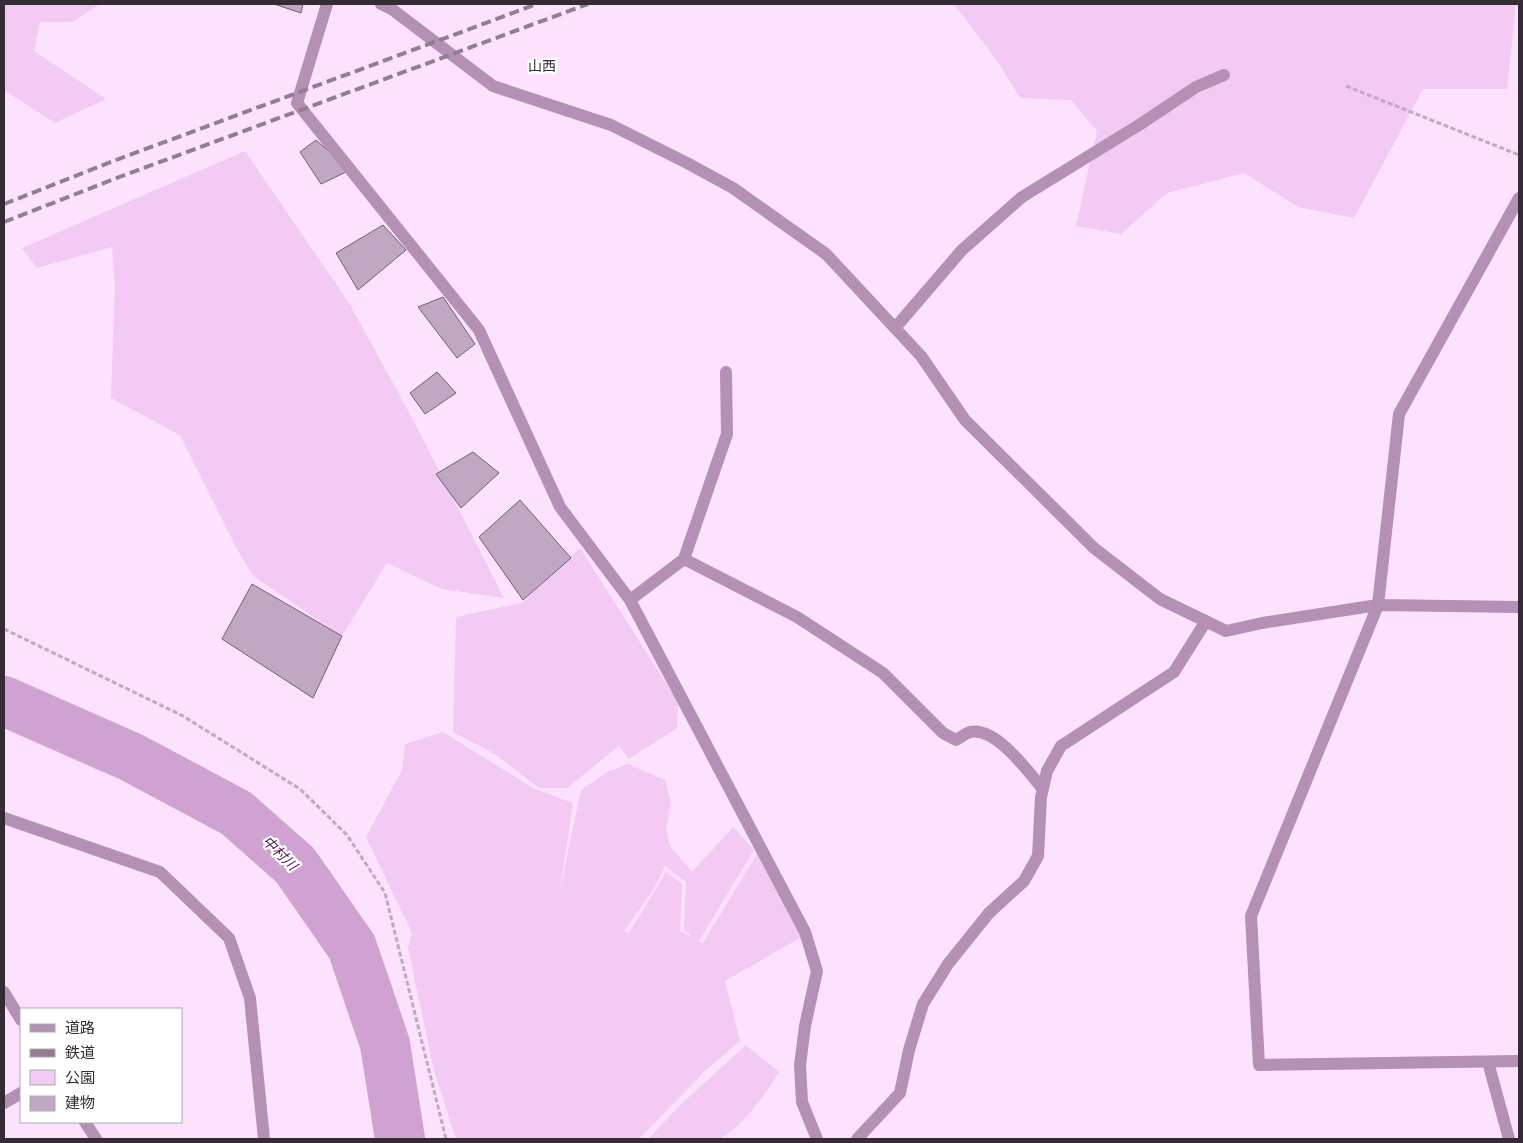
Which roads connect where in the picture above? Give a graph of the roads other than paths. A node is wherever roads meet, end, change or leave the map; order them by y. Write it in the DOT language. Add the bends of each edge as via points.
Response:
graph roads {
  1 [pos="327,4"];
  2 [pos="381,4"];
  3 [pos="1224,75"];
  4 [pos="1519,198"];
  5 [pos="895,328"];
  6 [pos="726,372"];
  7 [pos="684,559"];
  8 [pos="630,600"];
  9 [pos="1378,605"];
  10 [pos="1519,607"];
  11 [pos="1206,621"];
  12 [pos="1043,789"];
  13 [pos="4,818"];
  14 [pos="4,992"];
  15 [pos="20,1018"];
  16 [pos="1488,1062"];
  17 [pos="1519,1062"];
  18 [pos="20,1094"];
  19 [pos="4,1103"];
  20 [pos="85,1123"];
  21 [pos="96,1139"];
  22 [pos="264,1139"];
  23 [pos="817,1139"];
  24 [pos="857,1139"];
  25 [pos="1510,1139"];
  1 -- 8 [label="street" via="297,103 479,330 560,507"];
  2 -- 5 [label="street" via="394,10 493,86 611,125 733,188 826,254"];
  3 -- 5 [label="street" via="1196,87 1022,197 962,250"];
  4 -- 9 [label="street" via="1399,414"];
  5 -- 11 [label="street" via="921,356 965,420 1094,548 1160,599"];
  6 -- 7 [label="street" via="727,434"];
  7 -- 8 [label="street"];
  7 -- 12 [label="street" via="797,617 883,673 943,733 956,740 970,732 986,734 1008,748"];
  8 -- 23 [label="street" via="805,932 817,971 802,1056 802,1102"];
  9 -- 10 [label="street"];
  9 -- 11 [label="street" via="1226,631"];
  9 -- 16 [label="street" via="1251,916 1259,1065"];
  11 -- 12 [label="street" via="1174,672 1062,746 1047,771"];
  12 -- 24 [label="street" via="1038,856 1024,881 989,913 948,964 923,1004 900,1093"];
  13 -- 22 [label="street" via="160,872 229,938 250,998"];
  14 -- 15 [label="street"];
  16 -- 17 [label="street"];
  16 -- 25 [label="street"];
  18 -- 19 [label="street"];
  20 -- 21 [label="street"];
}
